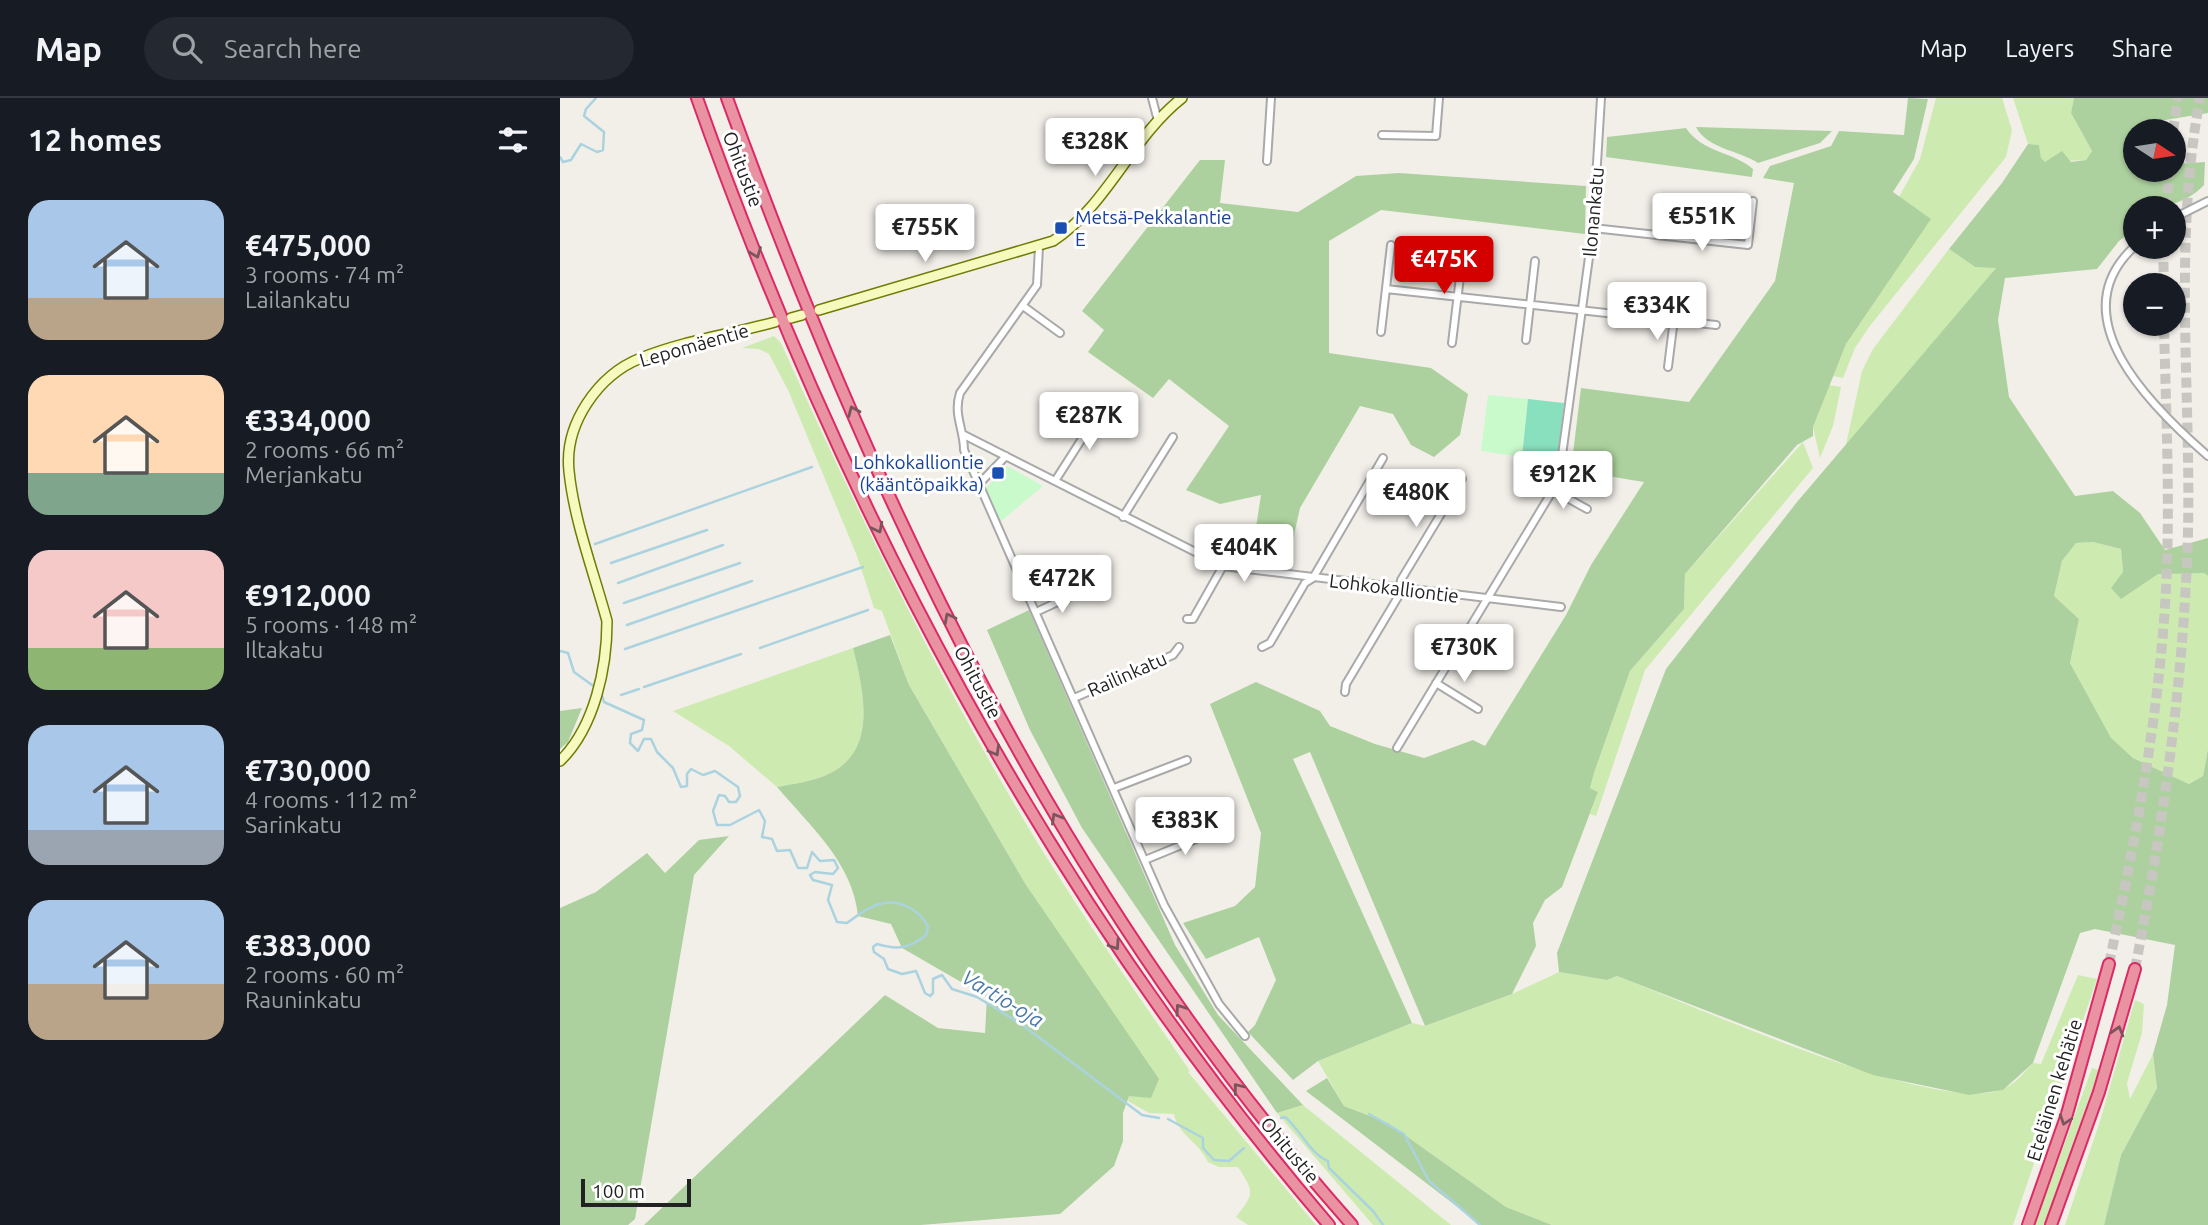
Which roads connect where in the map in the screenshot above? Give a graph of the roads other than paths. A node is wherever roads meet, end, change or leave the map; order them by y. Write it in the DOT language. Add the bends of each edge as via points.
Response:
graph roads {
  1 [pos="697,98"];
  2 [pos="727,98"];
  3 [pos="1152,98"];
  4 [pos="1182,98"];
  5 [pos="1271,98"];
  6 [pos="1439,98"];
  7 [pos="1601,98"];
  8 [pos="1158,121"];
  9 [pos="1382,135"];
  10 [pos="1267,161"];
  11 [pos="1677,198"];
  12 [pos="1753,201"];
  13 [pos="2208,201"];
  14 [pos="2186,212"];
  15 [pos="1593,228"];
  16 [pos="1671,236"];
  17 [pos="1391,245"];
  18 [pos="1039,247"];
  19 [pos="1463,252"];
  20 [pos="2123,259"];
  21 [pos="1535,261"];
  22 [pos="1386,289"];
  23 [pos="1458,296"];
  24 [pos="1530,304"];
  25 [pos="1023,306"];
  26 [pos="1582,309"];
  27 [pos="819,310"];
  28 [pos="802,315"];
  29 [pos="791,318"];
  30 [pos="1674,319"];
  31 [pos="775,323"];
  32 [pos="1716,325"];
  33 [pos="1381,332"];
  34 [pos="1059,333"];
  35 [pos="1526,340"];
  36 [pos="1452,343"];
  37 [pos="1668,367"];
  38 [pos="1101,409"];
  39 [pos="964,435"];
  40 [pos="1173,437"];
  41 [pos="1006,456"];
  42 [pos="2208,456"];
  43 [pos="1383,458"];
  44 [pos="1462,479"];
  45 [pos="1055,481"];
  46 [pos="978,485"];
  47 [pos="1553,490"];
  48 [pos="1587,509"];
  49 [pos="1123,517"];
  50 [pos="1223,566"];
  51 [pos="1313,578"];
  52 [pos="1399,590"];
  53 [pos="1077,593"];
  54 [pos="1487,599"];
  55 [pos="1561,607"];
  56 [pos="1035,612"];
  57 [pos="1187,619"];
  58 [pos="1179,647"];
  59 [pos="1262,647"];
  60 [pos="1436,683"];
  61 [pos="1345,692"];
  62 [pos="1074,698"];
  63 [pos="1478,709"];
  64 [pos="1397,748"];
  65 [pos="1187,760"];
  66 [pos="560,761"];
  67 [pos="1114,789"];
  68 [pos="1218,830"];
  69 [pos="1145,860"];
  70 [pos="2109,964"];
  71 [pos="2135,969"];
  72 [pos="1245,1036"];
  73 [pos="1329,1225"];
  74 [pos="1352,1225"];
  75 [pos="2028,1225"];
  76 [pos="2051,1225"];
  1 -- 73 [label="highway, Ohitustie, one-way" via="776,304 863,497 991,745 1109,938 1170,1027"];
  74 -- 2 [label="highway, Ohitustie, one-way" via="1256,1112 1185,1016 1075,851 1014,745 899,518 803,294"];
  3 -- 8 [label="street"];
  4 -- 8 [label="street"];
  5 -- 10 [label="street"];
  6 -- 9 [label="street" via="1436,136"];
  7 -- 15 [label="street, Ilonankatu"];
  8 -- 18 [label="street" via="1073,228"];
  11 -- 16 [label="street"];
  12 -- 16 [label="street" via="1748,244"];
  13 -- 14 [label="street"];
  15 -- 16 [label="street"];
  15 -- 26 [label="street, Ilonankatu"];
  17 -- 22 [label="street"];
  18 -- 25 [label="street" via="1037,285"];
  18 -- 27 [label="street"];
  19 -- 23 [label="street"];
  20 -- 42 [label="street" via="2109,284 2106,313 2111,336 2144,394"];
  21 -- 24 [label="street"];
  22 -- 23 [label="street"];
  22 -- 33 [label="street"];
  23 -- 24 [label="street"];
  23 -- 36 [label="street"];
  24 -- 26 [label="street"];
  24 -- 35 [label="street"];
  25 -- 34 [label="street"];
  25 -- 39 [label="street" via="960,393 955,408"];
  26 -- 30 [label="street"];
  26 -- 47 [label="street, Ilonankatu" via="1566,444"];
  28 -- 29 [label="street"];
  30 -- 32 [label="street"];
  30 -- 37 [label="street"];
  31 -- 66 [label="street, Lepomäentie" via="642,358 619,369 596,389 579,417 568,470 607,621 607,645 582,731"];
  38 -- 45 [label="street"];
  39 -- 41 [label="street, Lohkokalliontie"];
  39 -- 46 [label="street" via="964,450"];
  40 -- 49 [label="street"];
  41 -- 45 [label="street, Lohkokalliontie"];
  41 -- 46 [label="street"];
  43 -- 51 [label="street"];
  44 -- 52 [label="street"];
  45 -- 49 [label="street, Lohkokalliontie"];
  46 -- 56 [label="street"];
  47 -- 48 [label="street"];
  47 -- 54 [label="street, Ilonankatu"];
  49 -- 50 [label="street, Lohkokalliontie"];
  50 -- 51 [label="street, Lohkokalliontie"];
  50 -- 57 [label="street" via="1193,619"];
  51 -- 52 [label="street, Lohkokalliontie"];
  51 -- 59 [label="street" via="1305,583 1270,643"];
  52 -- 54 [label="street, Lohkokalliontie"];
  52 -- 61 [label="street"];
  53 -- 56 [label="street"];
  54 -- 55 [label="street, Lohkokalliontie"];
  54 -- 60 [label="street, Ilonankatu"];
  56 -- 62 [label="street"];
  58 -- 62 [label="street, Railinkatu" via="1173,654"];
  60 -- 63 [label="street"];
  60 -- 64 [label="street, Ilonankatu"];
  62 -- 67 [label="street"];
  65 -- 67 [label="street"];
  67 -- 69 [label="street"];
  68 -- 69 [label="street"];
  69 -- 72 [label="street" via="1181,939 1219,1004"];
  70 -- 75 [label="highway, Eteläinen kehätie, one-way" via="2067,1114"];
  76 -- 71 [label="highway, Eteläinen kehätie, one-way" via="2099,1092"];
}
